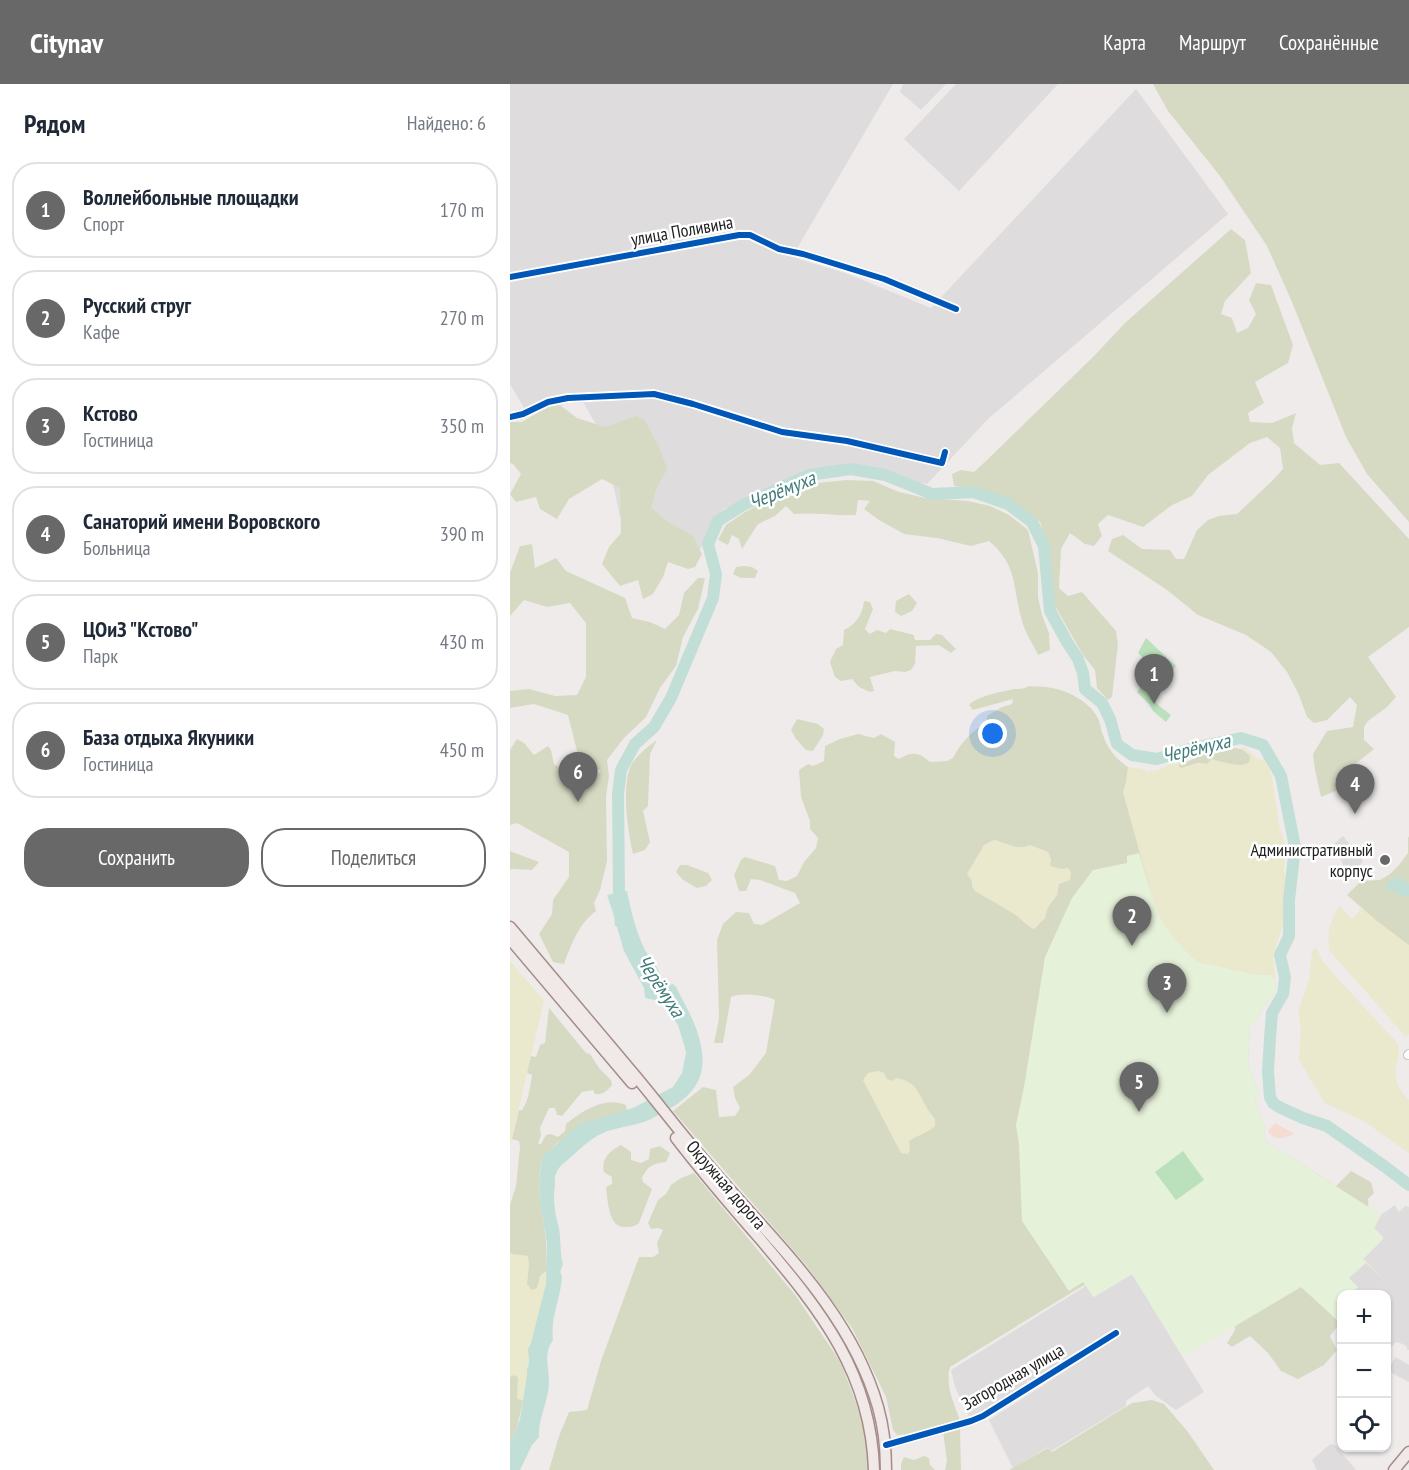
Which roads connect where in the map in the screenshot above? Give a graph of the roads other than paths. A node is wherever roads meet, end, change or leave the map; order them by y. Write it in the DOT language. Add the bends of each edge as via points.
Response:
graph roads {
  1 [pos="510,277"];
  2 [pos="956,309"];
  3 [pos="510,417"];
  4 [pos="945,452"];
  5 [pos="510,927"];
  6 [pos="510,939"];
  7 [pos="633,1079"];
  8 [pos="679,1136"];
  9 [pos="1116,1333"];
  10 [pos="886,1446"];
  11 [pos="1409,1452"];
  12 [pos="874,1470"];
  13 [pos="886,1470"];
  14 [pos="1394,1470"];
  1 -- 2 [label="street, улица Поливина" via="750,235 778,249 884,279"];
  3 -- 4 [label="street" via="568,398 654,394 782,432 847,441 942,463"];
  5 -- 7 [label="main road, Окружная дорога"];
  6 -- 7 [label="main road, Окружная дорога"];
  7 -- 8 [label="main road, Окружная дорога"];
  8 -- 10 [label="main road, Окружная дорога" via="792,1260 846,1332 877,1402"];
  8 -- 12 [label="main road, Окружная дорога" via="836,1338 867,1411"];
  9 -- 10 [label="street, Загородная улица" via="983,1416"];
  10 -- 13 [label="main road, Окружная дорога"];
  11 -- 14 [label="main road"];
}
